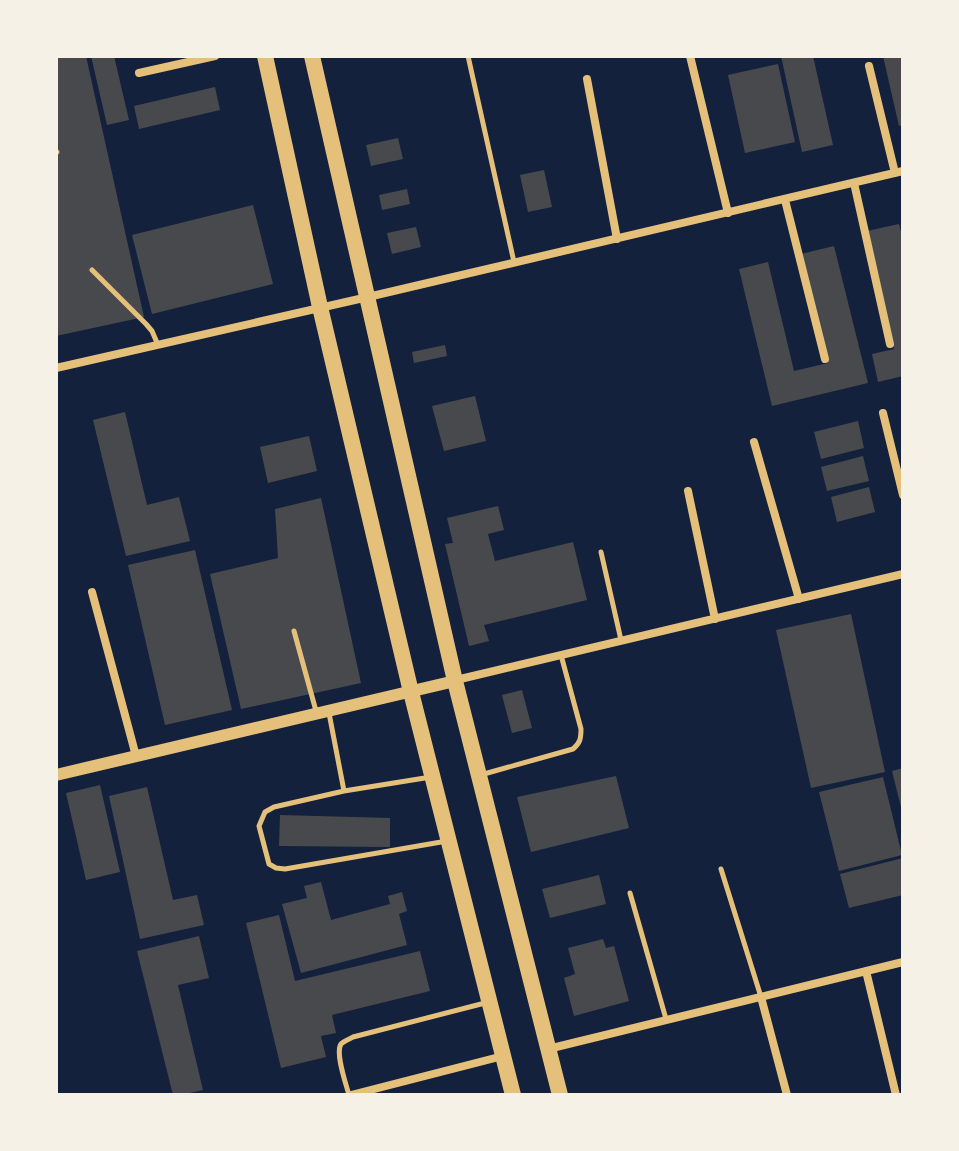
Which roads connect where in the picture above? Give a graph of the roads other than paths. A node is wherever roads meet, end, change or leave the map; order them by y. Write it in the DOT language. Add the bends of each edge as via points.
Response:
graph roads {
  1 [pos="215,56"];
  2 [pos="265,56"];
  3 [pos="312,56"];
  4 [pos="468,56"];
  5 [pos="690,56"];
  6 [pos="869,66"];
  7 [pos="139,73"];
  8 [pos="587,79"];
  9 [pos="899,172"];
  10 [pos="854,183"];
  11 [pos="785,200"];
  12 [pos="728,213"];
  13 [pos="617,239"];
  14 [pos="514,263"];
  15 [pos="92,270"];
  16 [pos="368,297"];
  17 [pos="320,307"];
  18 [pos="890,344"];
  19 [pos="158,345"];
  20 [pos="825,359"];
  21 [pos="56,368"];
  22 [pos="883,413"];
  23 [pos="754,442"];
  24 [pos="688,491"];
  25 [pos="903,495"];
  26 [pos="601,552"];
  27 [pos="903,574"];
  28 [pos="92,592"];
  29 [pos="799,599"];
  30 [pos="715,619"];
  31 [pos="294,631"];
  32 [pos="621,641"];
  33 [pos="561,655"];
  34 [pos="455,681"];
  35 [pos="411,692"];
  36 [pos="322,713"];
  37 [pos="136,756"];
  38 [pos="56,775"];
  39 [pos="479,776"];
  40 [pos="432,777"];
  41 [pos="344,791"];
  42 [pos="448,841"];
  43 [pos="721,869"];
  44 [pos="630,893"];
  45 [pos="903,962"];
  46 [pos="866,971"];
  47 [pos="761,997"];
  48 [pos="489,1002"];
  49 [pos="667,1020"];
  50 [pos="548,1049"];
  51 [pos="503,1056"];
  52 [pos="350,1095"];
  53 [pos="513,1095"];
  54 [pos="560,1095"];
  55 [pos="787,1095"];
  56 [pos="896,1095"];
  1 -- 7 [label="street"];
  2 -- 17 [label="main road"];
  3 -- 16 [label="main road"];
  4 -- 14 [label="lane"];
  5 -- 12 [label="street"];
  6 -- 9 [label="street"];
  8 -- 13 [label="street"];
  9 -- 10 [label="street"];
  10 -- 11 [label="street"];
  10 -- 18 [label="street"];
  11 -- 12 [label="street"];
  11 -- 20 [label="street"];
  12 -- 13 [label="street"];
  13 -- 14 [label="street"];
  14 -- 16 [label="street"];
  15 -- 19 [label="lane" via="146,324"];
  16 -- 17 [label="street"];
  16 -- 34 [label="main road"];
  17 -- 19 [label="street"];
  17 -- 35 [label="main road"];
  19 -- 21 [label="street"];
  22 -- 25 [label="street"];
  23 -- 29 [label="street"];
  24 -- 30 [label="street"];
  26 -- 32 [label="lane"];
  27 -- 29 [label="street"];
  28 -- 37 [label="street"];
  29 -- 30 [label="street"];
  30 -- 32 [label="street"];
  31 -- 36 [label="lane"];
  32 -- 33 [label="street"];
  33 -- 34 [label="street"];
  33 -- 39 [label="lane" via="581,729 579,744"];
  34 -- 35 [label="street"];
  34 -- 39 [label="main road"];
  35 -- 36 [label="street"];
  35 -- 40 [label="main road"];
  36 -- 37 [label="street"];
  36 -- 41 [label="lane"];
  37 -- 38 [label="street"];
  39 -- 50 [label="main road"];
  40 -- 41 [label="lane"];
  40 -- 42 [label="main road"];
  41 -- 42 [label="lane" via="265,812 259,826 269,864 295,868"];
  42 -- 48 [label="main road"];
  43 -- 47 [label="lane"];
  44 -- 49 [label="lane"];
  45 -- 46 [label="street"];
  46 -- 47 [label="street"];
  46 -- 56 [label="street"];
  47 -- 49 [label="street"];
  47 -- 55 [label="street"];
  48 -- 51 [label="main road"];
  48 -- 52 [label="lane" via="345,1041 338,1053"];
  49 -- 50 [label="street"];
  50 -- 54 [label="main road"];
  51 -- 52 [label="street"];
  51 -- 53 [label="main road"];
}
